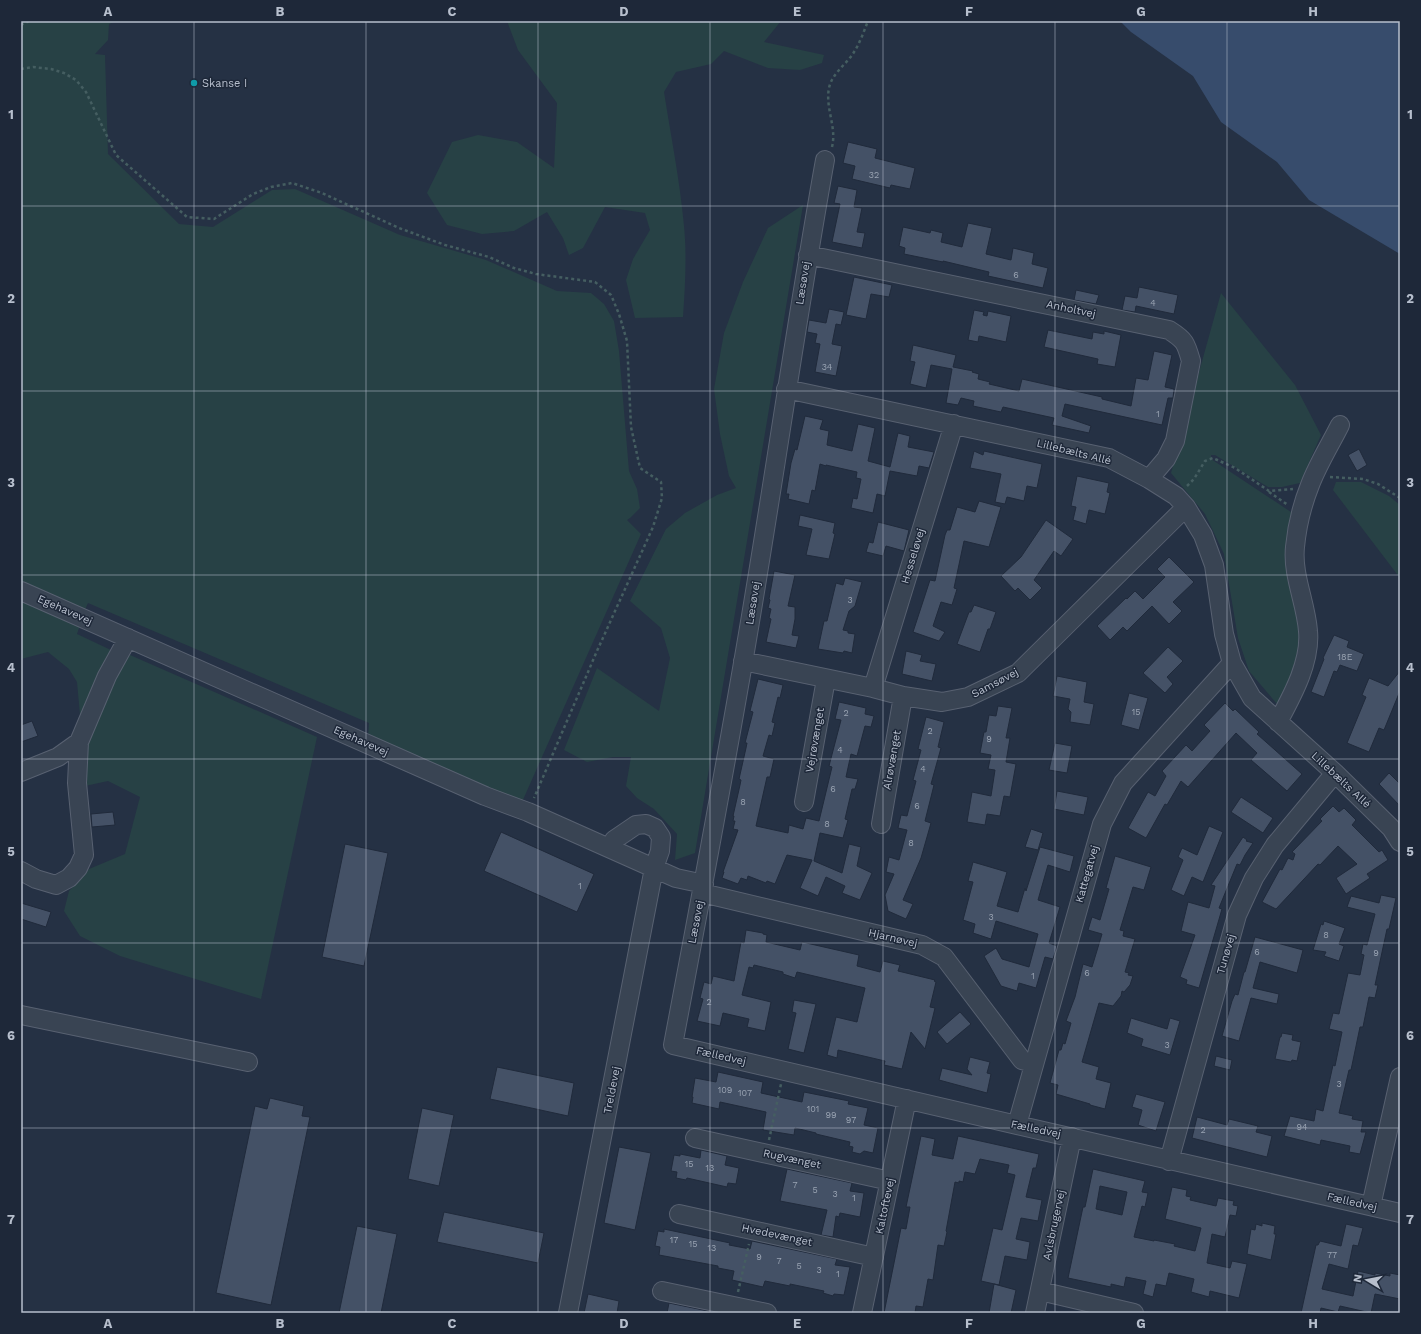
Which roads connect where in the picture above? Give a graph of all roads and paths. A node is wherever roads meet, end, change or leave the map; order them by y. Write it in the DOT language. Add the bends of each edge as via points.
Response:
graph roads {
  1 [pos="29,21"];
  2 [pos="868,21"];
  3 [pos="21,25"];
  4 [pos="21,69"];
  5 [pos="825,160"];
  6 [pos="808,255"];
  7 [pos="786,389"];
  8 [pos="954,424"];
  9 [pos="1340,425"];
  10 [pos="1150,478"];
  11 [pos="1310,484"];
  12 [pos="1269,491"];
  13 [pos="1400,498"];
  14 [pos="1181,501"];
  15 [pos="1299,517"];
  16 [pos="21,591"];
  17 [pos="128,638"];
  18 [pos="744,661"];
  19 [pos="1232,663"];
  20 [pos="826,678"];
  21 [pos="873,688"];
  22 [pos="903,696"];
  23 [pos="1278,722"];
  24 [pos="79,742"];
  25 [pos="21,772"];
  26 [pos="1335,773"];
  27 [pos="804,802"];
  28 [pos="528,812"];
  29 [pos="881,824"];
  30 [pos="1400,842"];
  31 [pos="610,848"];
  32 [pos="654,868"];
  33 [pos="21,871"];
  34 [pos="703,888"];
  35 [pos="21,1015"];
  36 [pos="673,1045"];
  37 [pos="248,1062"];
  38 [pos="1034,1063"];
  39 [pos="784,1070"];
  40 [pos="1400,1077"];
  41 [pos="907,1099"];
  42 [pos="1017,1125"];
  43 [pos="1072,1137"];
  44 [pos="695,1138"];
  45 [pos="766,1154"];
  46 [pos="1169,1160"];
  47 [pos="890,1181"];
  48 [pos="1371,1206"];
  49 [pos="1400,1212"];
  50 [pos="679,1214"];
  51 [pos="752,1230"];
  52 [pos="874,1257"];
  53 [pos="662,1291"];
  54 [pos="1040,1291"];
  55 [pos="734,1306"];
  56 [pos="568,1313"];
  57 [pos="767,1313"];
  58 [pos="862,1313"];
  59 [pos="1035,1313"];
  60 [pos="1134,1313"];
  1 -- 3 [label="path"];
  2 -- 5 [label="path" via="854,53 829,88 834,138"];
  4 -- 28 [label="path" via="52,69 76,80 86,92 116,155 187,217 214,219 253,194 292,183 445,245 536,274 595,282 611,295 627,341 631,427 640,468 661,482 662,498 654,527"];
  5 -- 6 [label="street, Læsøvej"];
  6 -- 7 [label="street, Læsøvej"];
  6 -- 10 [label="street, Anholtvej" via="1169,330 1182,338 1191,361 1175,441 1166,459"];
  7 -- 8 [label="street, Lillebælts Allé"];
  7 -- 18 [label="street, Læsøvej"];
  8 -- 10 [label="street, Lillebælts Allé" via="1109,458"];
  8 -- 21 [label="street, Hesseløvej"];
  9 -- 11 [label="street"];
  10 -- 14 [label="street, Lillebælts Allé"];
  11 -- 12 [label="path" via="1290,490"];
  11 -- 13 [label="path" via="1331,477 1363,479 1378,484"];
  11 -- 15 [label="street"];
  12 -- 14 [label="path" via="1235,468 1213,458 1205,461"];
  12 -- 15 [label="path"];
  14 -- 19 [label="street, Lillebælts Allé" via="1203,535 1214,565 1224,634"];
  14 -- 22 [label="street, Samsøvej" via="1018,673 968,697 942,702"];
  15 -- 23 [label="street" via="1294,549 1296,573 1308,631 1307,654 1292,695"];
  16 -- 17 [label="street, Egehavevej"];
  17 -- 24 [label="street" via="107,676"];
  17 -- 28 [label="street, Egehavevej" via="485,796"];
  18 -- 20 [label="street, Samsøvej"];
  18 -- 34 [label="street, Læsøvej"];
  19 -- 23 [label="street, Lillebælts Allé" via="1252,698"];
  19 -- 38 [label="street, Kattegatvej" via="1123,783 1102,824"];
  20 -- 21 [label="street, Samsøvej"];
  20 -- 27 [label="street, Vejrøvænget"];
  21 -- 22 [label="street, Samsøvej"];
  22 -- 29 [label="street, Alrøvænget"];
  23 -- 26 [label="street, Lillebælts Allé"];
  24 -- 25 [label="street" via="58,757"];
  24 -- 33 [label="street" via="77,783 84,855 78,868 69,878 56,885"];
  26 -- 30 [label="street, Lillebælts Allé" via="1391,828"];
  26 -- 46 [label="street, Tunøvej" via="1275,845 1254,878 1237,915"];
  28 -- 31 [label="street, Egehavevej"];
  31 -- 32 [label="street, Egehavevej"];
  31 -- 32 [label="street, Treldevej" via="614,840 636,825 646,824 655,828 661,837 660,851"];
  32 -- 34 [label="street, Egehavevej"];
  32 -- 56 [label="street, Treldevej"];
  34 -- 36 [label="street, Læsøvej"];
  34 -- 38 [label="street, Hjarnøvej" via="922,945 944,957 1022,1060"];
  35 -- 37 [label="street"];
  36 -- 39 [label="street, Fælledvej"];
  38 -- 42 [label="street, Kattegatvej"];
  39 -- 41 [label="street, Fælledvej"];
  39 -- 45 [label="path"];
  40 -- 48 [label="street"];
  41 -- 42 [label="street, Fælledvej"];
  41 -- 47 [label="street, Kaltoftevej"];
  42 -- 43 [label="street, Fælledvej"];
  43 -- 46 [label="street, Fælledvej"];
  43 -- 54 [label="street, Avlsbrugervej"];
  44 -- 45 [label="street, Rugvænget"];
  45 -- 47 [label="street, Rugvænget"];
  46 -- 48 [label="street, Fælledvej"];
  47 -- 52 [label="street, Kaltoftevej"];
  48 -- 49 [label="street, Fælledvej"];
  50 -- 51 [label="street, Hvedevænget"];
  51 -- 52 [label="street, Hvedevænget"];
  51 -- 55 [label="path"];
  52 -- 58 [label="street, Kaltoftevej"];
  53 -- 55 [label="street"];
  54 -- 59 [label="street, Avlsbrugervej"];
  54 -- 60 [label="street"];
  55 -- 57 [label="street"];
}
